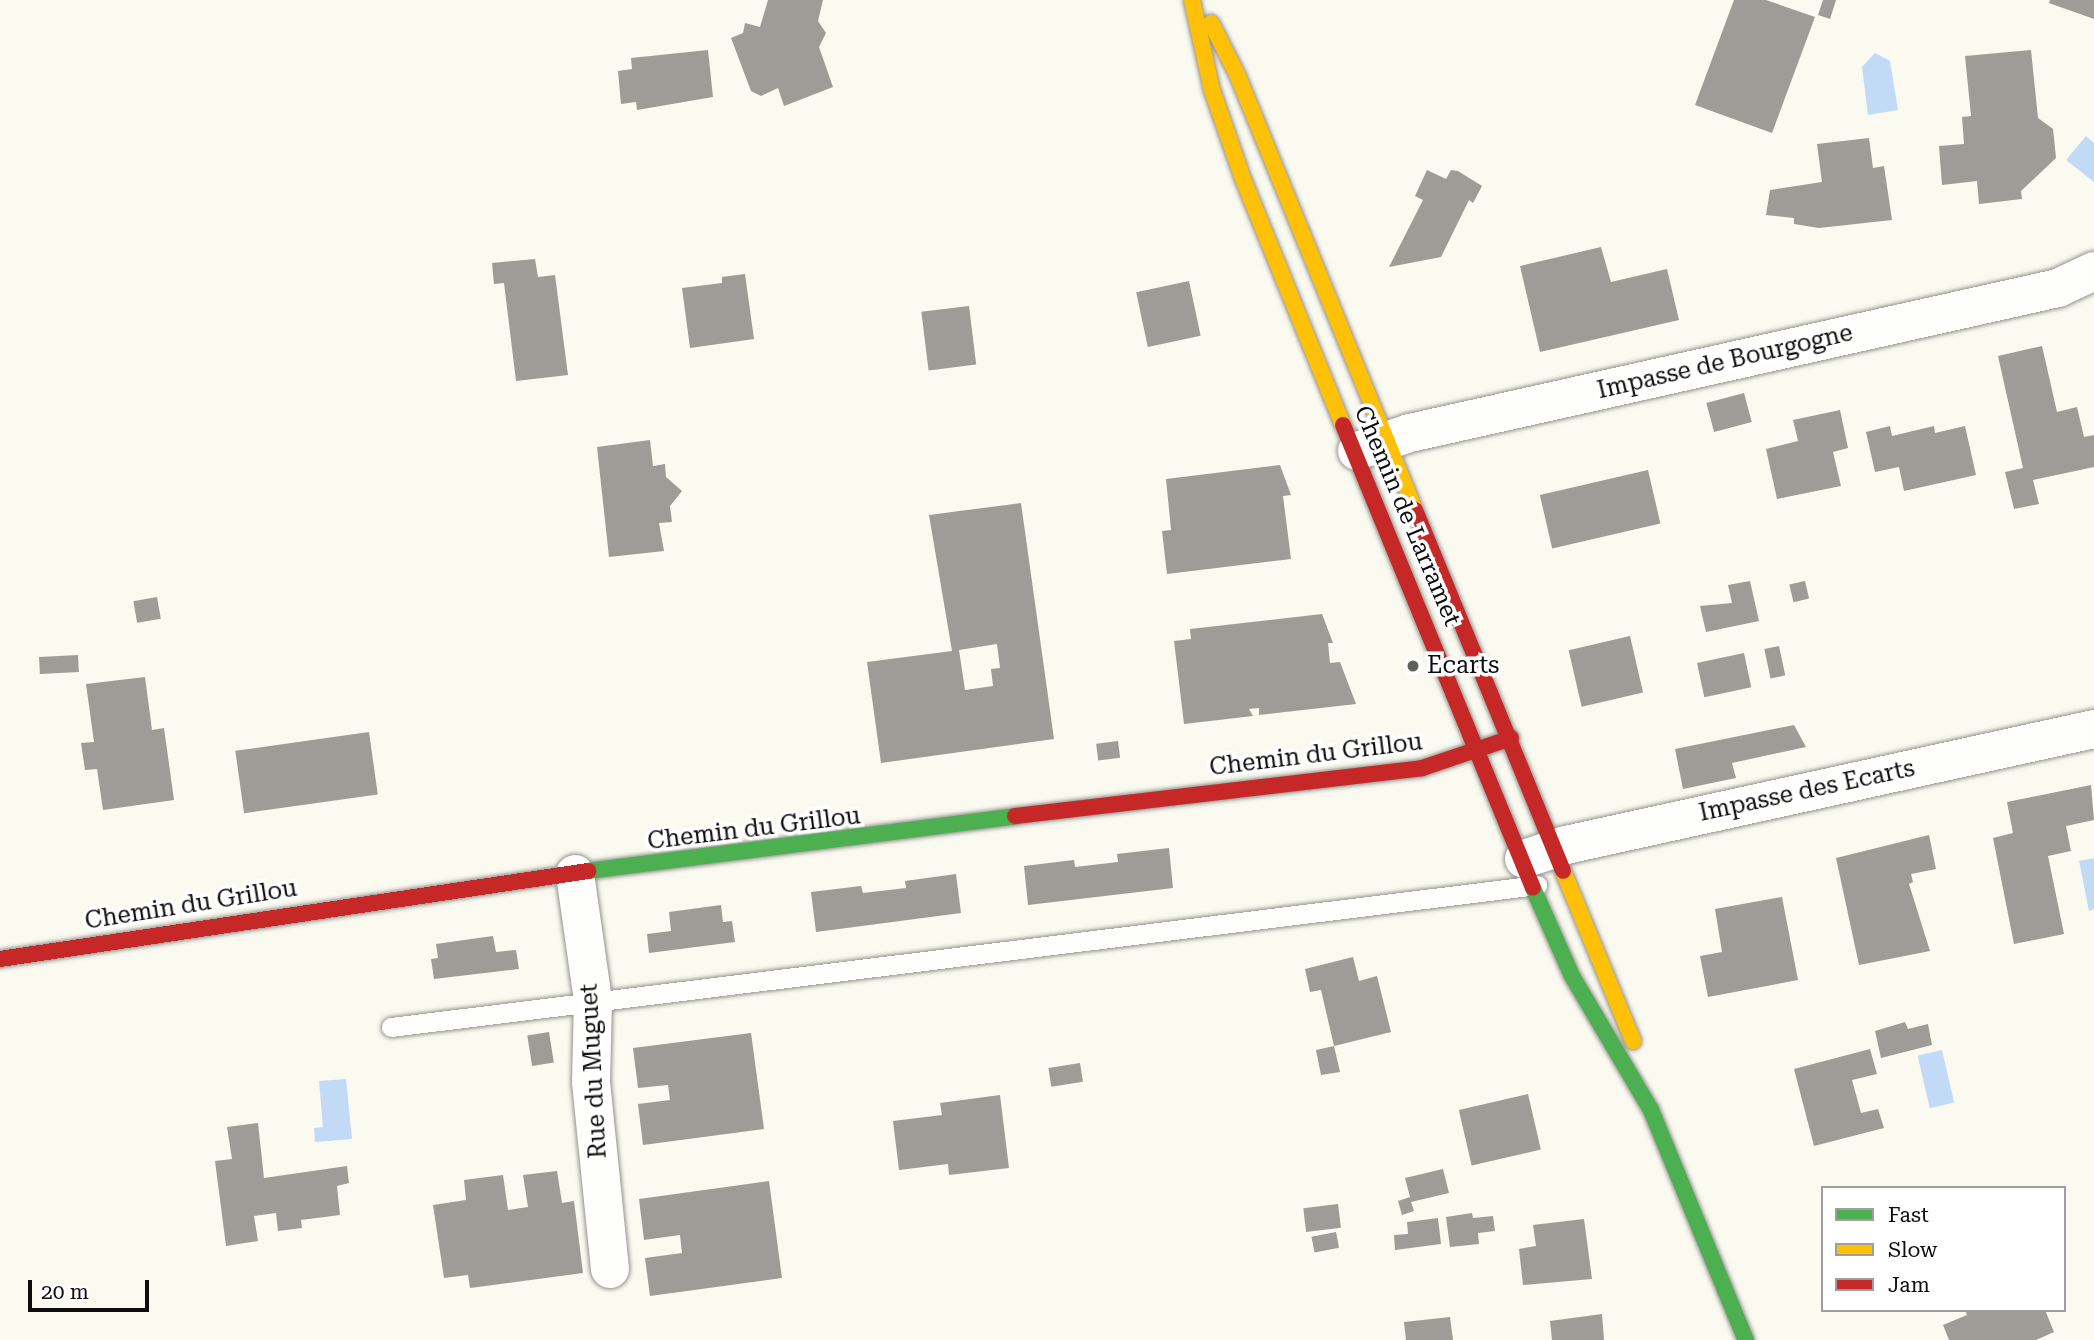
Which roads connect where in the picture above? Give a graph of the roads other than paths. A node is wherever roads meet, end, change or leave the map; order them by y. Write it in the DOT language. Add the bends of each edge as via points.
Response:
graph roads {
  1 [pos="1192,0"];
  2 [pos="1199,0"];
  3 [pos="2094,271"];
  4 [pos="1370,446"];
  5 [pos="2094,729"];
  6 [pos="1511,738"];
  7 [pos="1479,749"];
  8 [pos="1545,868"];
  9 [pos="575,874"];
  10 [pos="0,959"];
  11 [pos="593,1000"];
  12 [pos="391,1027"];
  13 [pos="1651,1110"];
  14 [pos="610,1269"];
  15 [pos="1746,1340"];
  1 -- 4 [label="main road, Chemin de Larramet" via="1212,90 1243,178"];
  2 -- 4 [label="main road, Chemin de Larramet" via="1237,75"];
  3 -- 4 [label="street, Impasse de Bourgogne" via="2058,288"];
  4 -- 6 [label="main road, Chemin de Larramet"];
  4 -- 7 [label="main road, Chemin de Larramet"];
  5 -- 8 [label="street, Impasse des Ecarts"];
  6 -- 7 [label="main road, Chemin du Grillou"];
  6 -- 8 [label="main road, Chemin de Larramet"];
  7 -- 8 [label="main road, Chemin de Larramet"];
  7 -- 9 [label="main road, Chemin du Grillou" via="1423,768 1256,785"];
  8 -- 11 [label="lane"];
  8 -- 13 [label="main road, Chemin de Larramet" via="1636,1048"];
  8 -- 13 [label="main road, Chemin de Larramet" via="1572,975"];
  9 -- 10 [label="main road, Chemin du Grillou" via="147,933"];
  9 -- 11 [label="street, Rue du Muguet"];
  11 -- 12 [label="lane"];
  11 -- 14 [label="street, Rue du Muguet" via="591,1082"];
  13 -- 15 [label="main road, Chemin de Larramet"];
}
